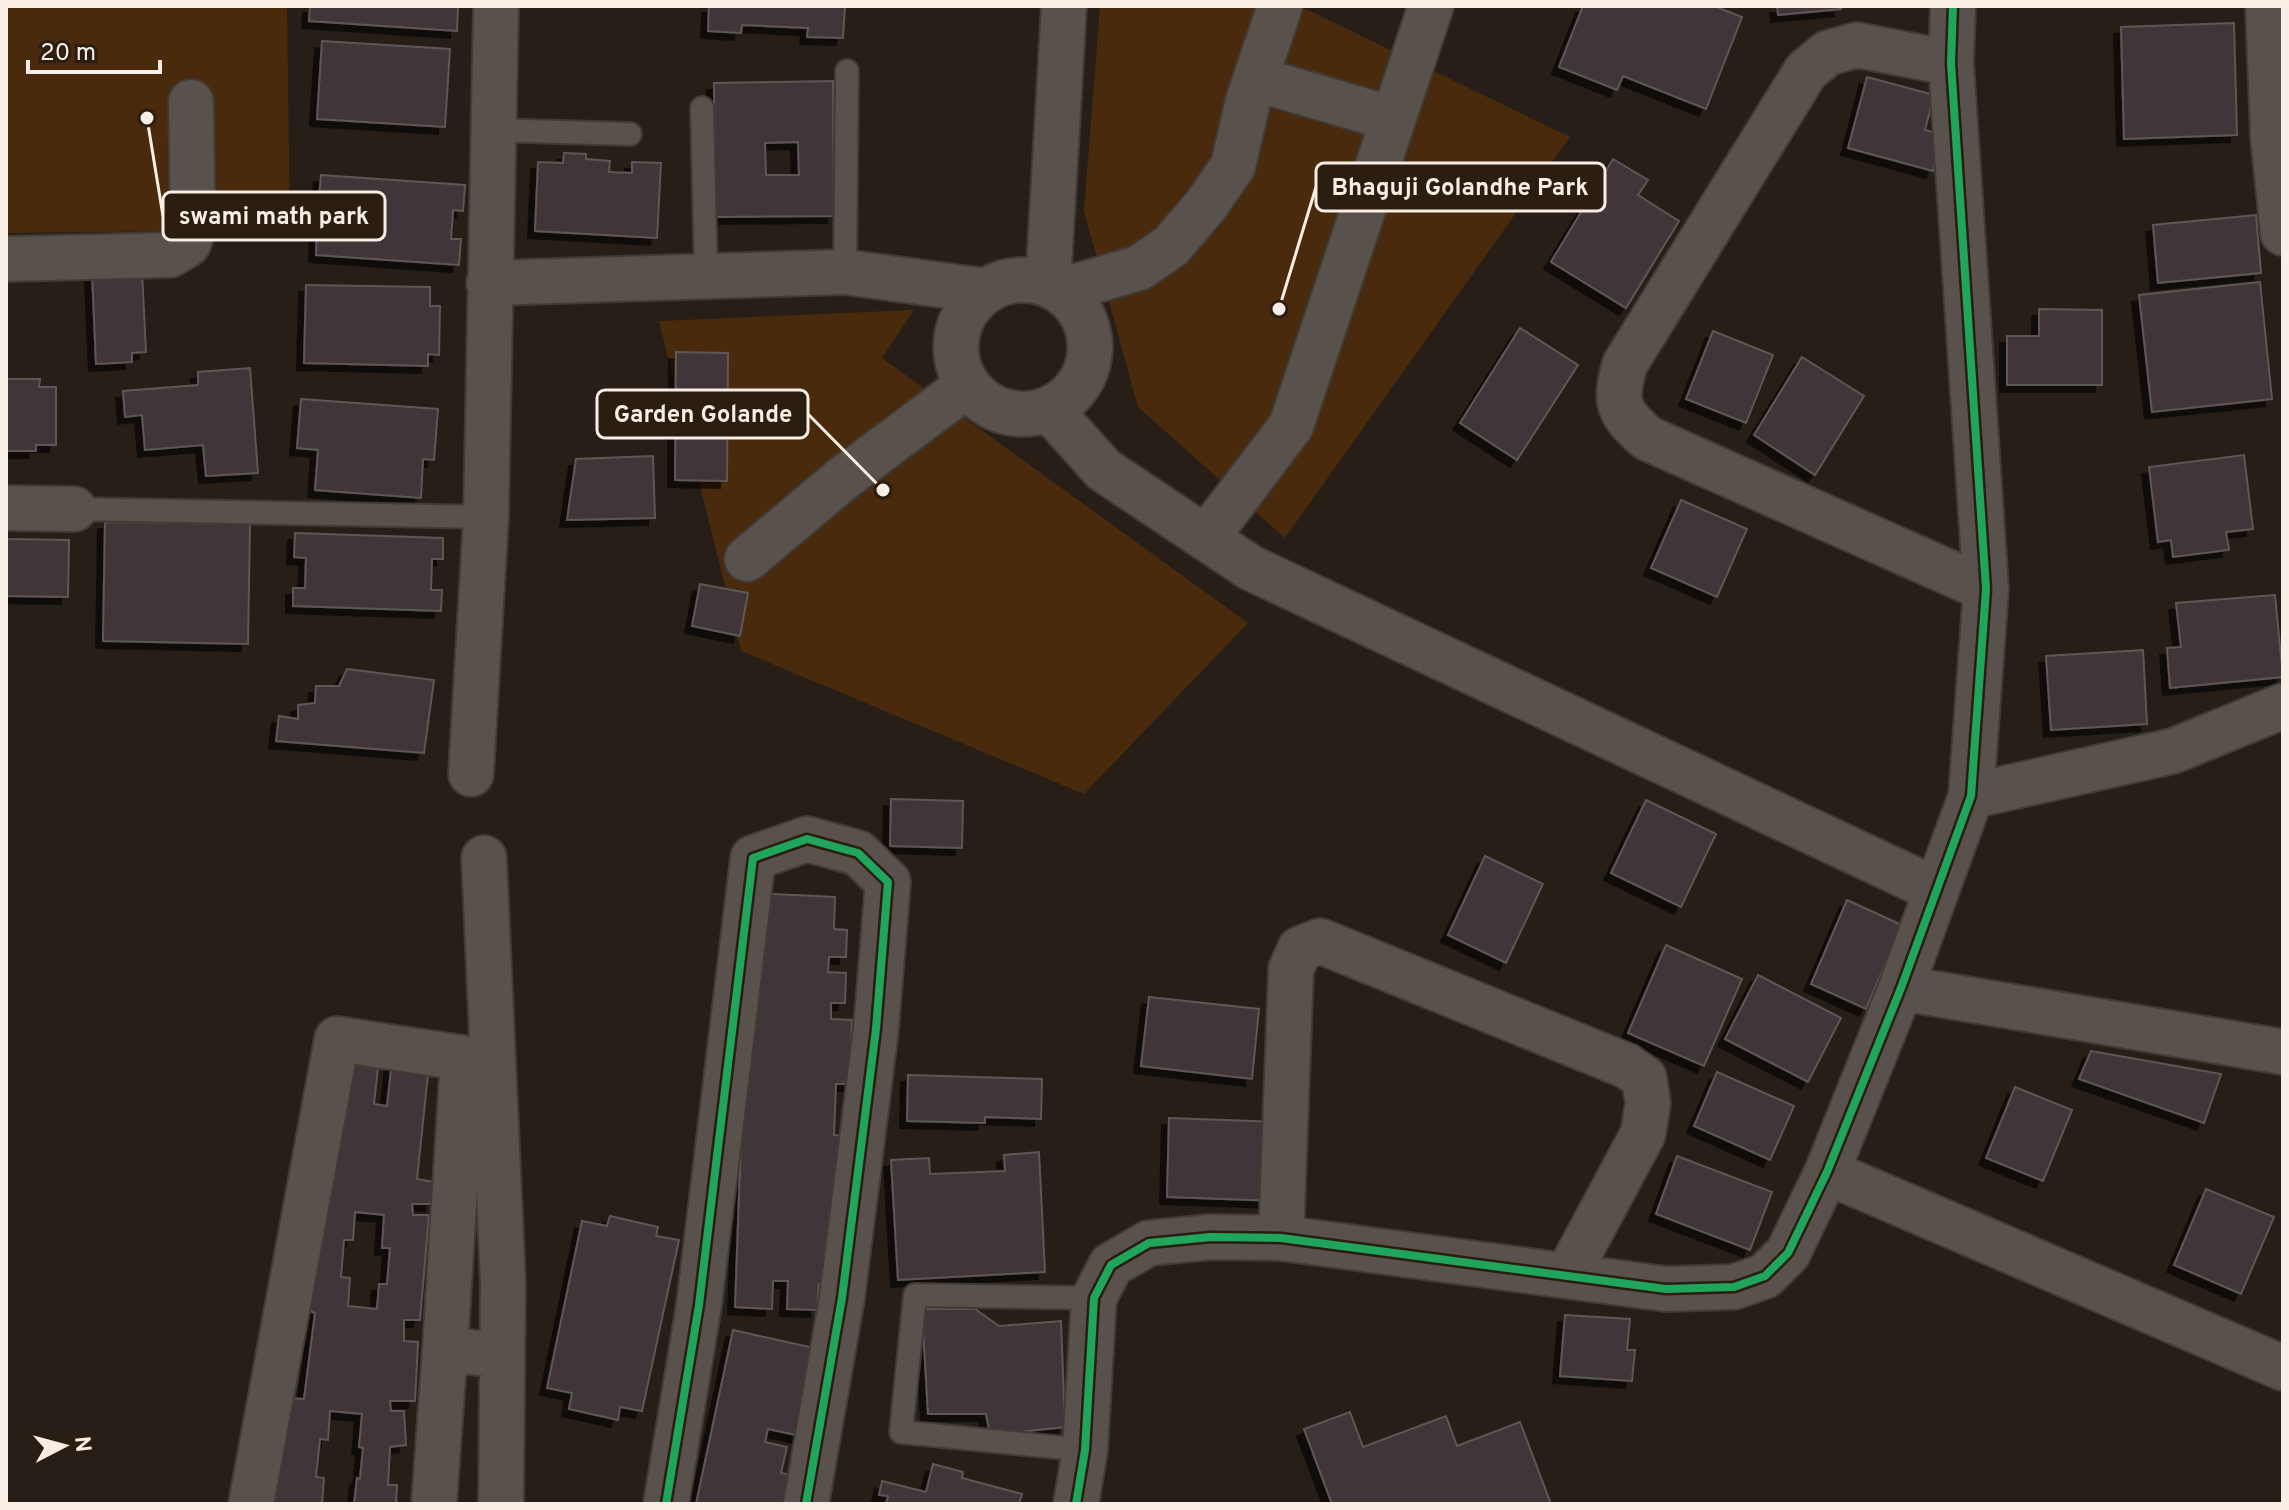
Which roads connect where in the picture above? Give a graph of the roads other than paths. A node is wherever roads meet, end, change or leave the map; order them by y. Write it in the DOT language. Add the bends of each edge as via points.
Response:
graph roads {
  1 [pos="496,6"];
  2 [pos="1064,6"];
  3 [pos="1280,6"];
  4 [pos="1431,6"];
  5 [pos="1953,6"];
  6 [pos="2268,6"];
  7 [pos="1951,63"];
  8 [pos="847,71"];
  9 [pos="1256,79"];
  10 [pos="191,102"];
  11 [pos="702,108"];
  12 [pos="1393,119"];
  13 [pos="493,130"];
  14 [pos="630,134"];
  15 [pos="2283,233"];
  16 [pos="6,259"];
  17 [pos="845,272"];
  18 [pos="706,276"];
  19 [pos="489,283"];
  20 [pos="1054,288"];
  21 [pos="985,291"];
  22 [pos="968,385"];
  23 [pos="1049,409"];
  24 [pos="6,508"];
  25 [pos="74,509"];
  26 [pos="486,517"];
  27 [pos="1206,538"];
  28 [pos="747,559"];
  29 [pos="1986,589"];
  30 [pos="2283,706"];
  31 [pos="471,774"];
  32 [pos="1971,796"];
  33 [pos="484,858"];
  34 [pos="1936,890"];
  35 [pos="1901,988"];
  36 [pos="2283,1052"];
  37 [pos="1827,1172"];
  38 [pos="1281,1238"];
  39 [pos="1568,1274"];
  40 [pos="1094,1298"];
  41 [pos="445,1349"];
  42 [pos="502,1356"];
  43 [pos="2283,1368"];
  44 [pos="1085,1450"];
  45 [pos="251,1504"];
  46 [pos="434,1504"];
  47 [pos="501,1504"];
  48 [pos="666,1504"];
  49 [pos="806,1504"];
  50 [pos="1076,1504"];
  1 -- 13 [label="street"];
  2 -- 20 [label="street"];
  3 -- 9 [label="street"];
  4 -- 12 [label="street"];
  5 -- 7 [label="street"];
  6 -- 15 [label="street"];
  7 -- 29 [label="street"];
  7 -- 29 [label="street" via="1857,45 1828,53 1806,71 1625,364 1617,393 1628,421 1647,438"];
  8 -- 17 [label="lane"];
  9 -- 12 [label="street"];
  9 -- 20 [label="street" via="1233,166 1171,246 1139,268"];
  10 -- 16 [label="street" via="193,231 188,244 170,255"];
  11 -- 18 [label="lane"];
  12 -- 27 [label="street" via="1291,426"];
  13 -- 14 [label="lane"];
  13 -- 19 [label="street"];
  17 -- 18 [label="street"];
  17 -- 21 [label="street"];
  18 -- 19 [label="street"];
  19 -- 26 [label="street"];
  20 -- 21 [label="street" via="1022,279"];
  20 -- 23 [label="street" via="1070,299 1085,321 1089,360 1071,394"];
  21 -- 22 [label="street" via="967,310 957,334 958,360"];
  22 -- 23 [label="street" via="998,410 1023,415"];
  22 -- 28 [label="street"];
  23 -- 27 [label="street" via="1104,470"];
  24 -- 25 [label="street"];
  25 -- 26 [label="lane"];
  26 -- 31 [label="street"];
  27 -- 34 [label="street" via="1251,568"];
  29 -- 32 [label="street"];
  30 -- 32 [label="street" via="2173,751"];
  32 -- 34 [label="street"];
  33 -- 42 [label="street"];
  34 -- 35 [label="street"];
  35 -- 36 [label="street"];
  35 -- 37 [label="street"];
  37 -- 39 [label="street" via="1788,1253 1765,1276 1734,1287 1666,1289"];
  37 -- 43 [label="street"];
  38 -- 39 [label="street"];
  38 -- 39 [label="street" via="1291,969 1300,949 1320,941 1627,1066 1644,1078 1648,1103 1643,1134"];
  38 -- 40 [label="street" via="1149,1243 1111,1265"];
  40 -- 44 [label="street"];
  40 -- 44 [label="lane" via="915,1295 901,1432"];
  41 -- 42 [label="street"];
  41 -- 45 [label="street" via="463,1058 337,1039"];
  41 -- 46 [label="street"];
  42 -- 47 [label="street"];
  44 -- 50 [label="street"];
  48 -- 49 [label="street" via="699,1305 753,858 807,839 858,853 888,882 876,1029 842,1298"];
}
